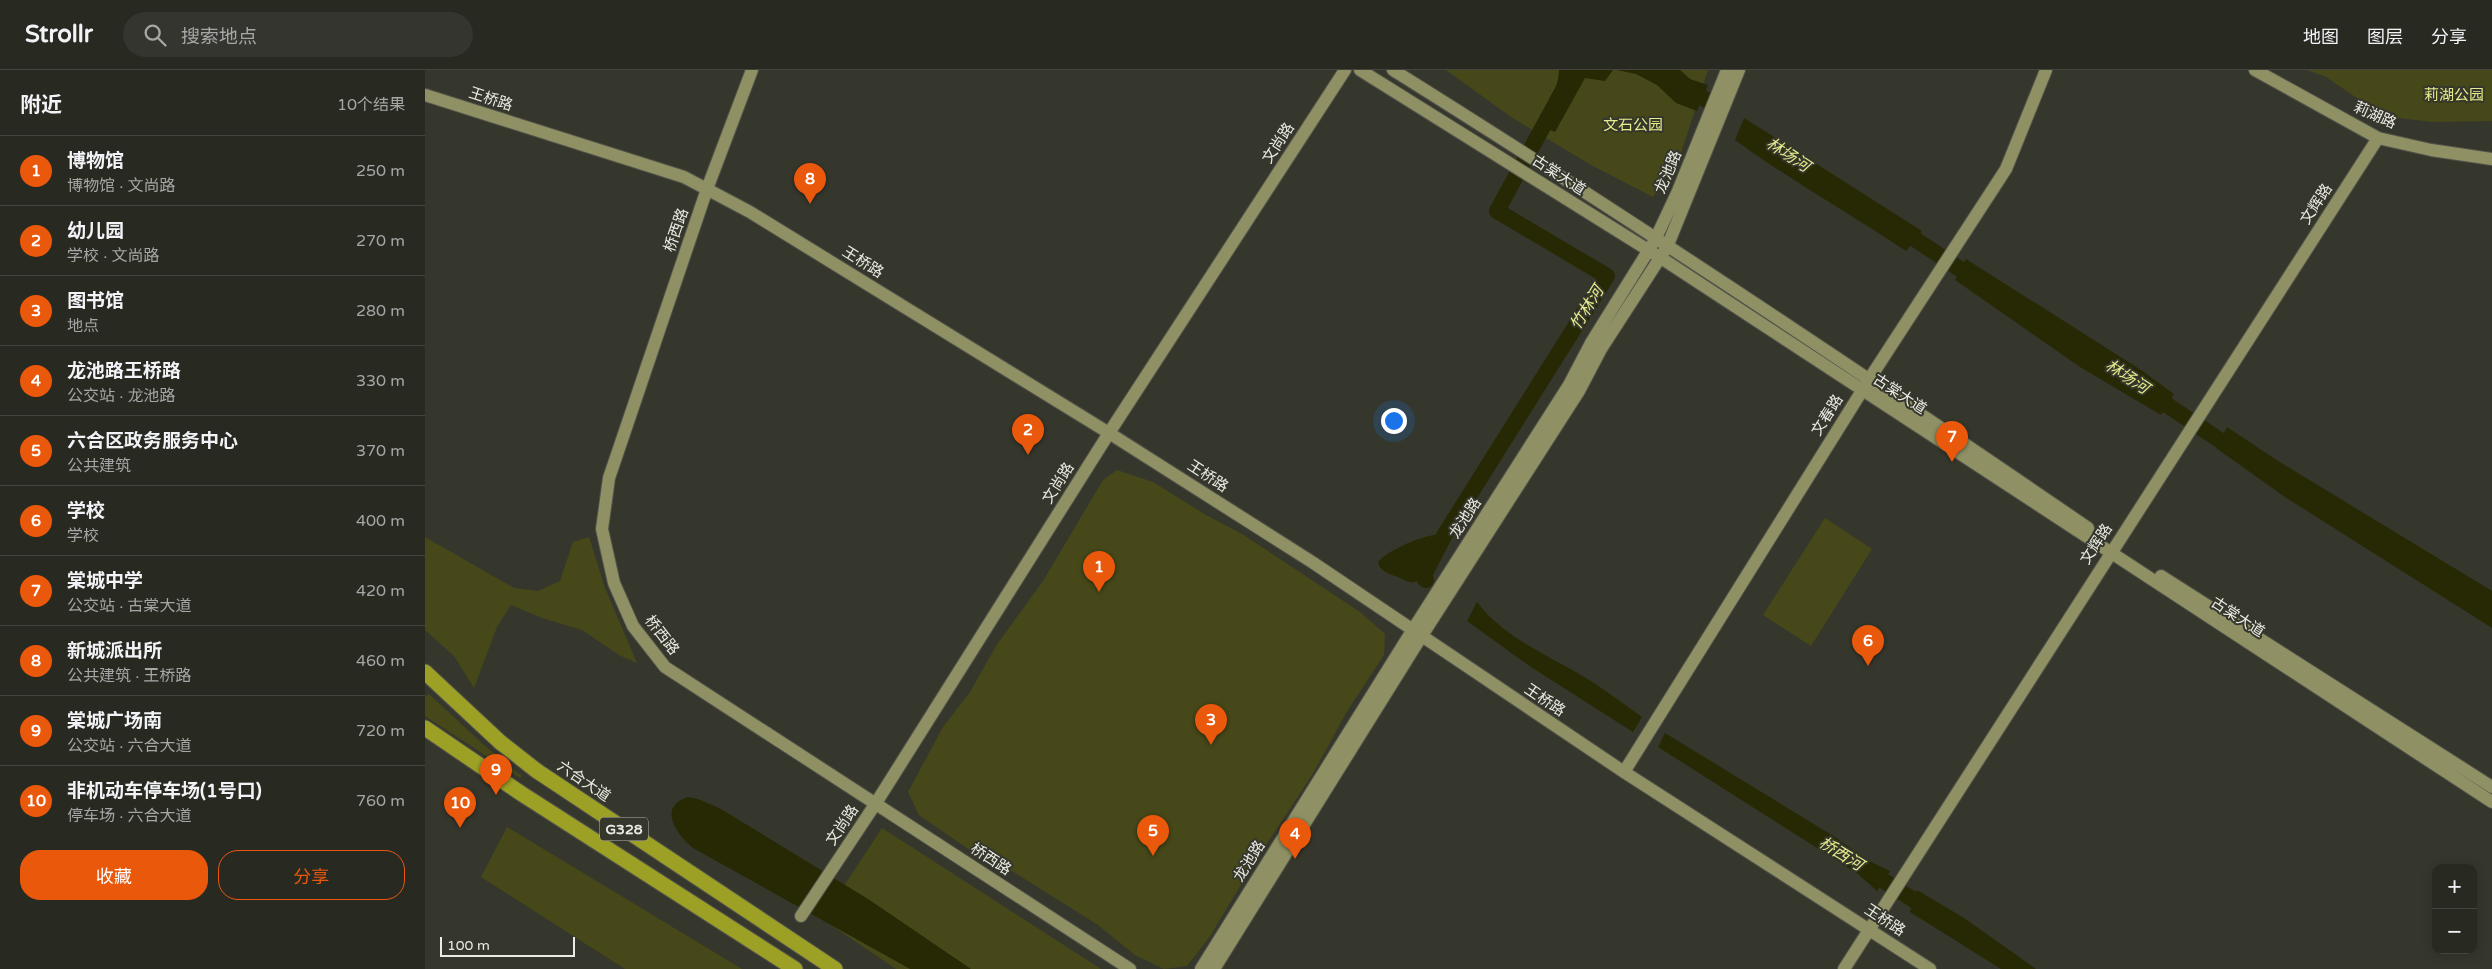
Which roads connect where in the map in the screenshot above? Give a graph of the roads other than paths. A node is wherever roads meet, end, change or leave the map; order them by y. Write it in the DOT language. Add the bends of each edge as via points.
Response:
graph roads {
  1 [pos="752,70"];
  2 [pos="1345,70"];
  3 [pos="1360,70"];
  4 [pos="1393,70"];
  5 [pos="1727,70"];
  6 [pos="1739,70"];
  7 [pos="2046,70"];
  8 [pos="2255,70"];
  9 [pos="425,95"];
  10 [pos="2378,138"];
  11 [pos="2492,159"];
  12 [pos="707,189"];
  13 [pos="1655,240"];
  14 [pos="1648,251"];
  15 [pos="1664,252"];
  16 [pos="1866,384"];
  17 [pos="1109,433"];
  18 [pos="2112,549"];
  19 [pos="1416,634"];
  20 [pos="425,672"];
  21 [pos="425,728"];
  22 [pos="1624,772"];
  23 [pos="2492,787"];
  24 [pos="2492,802"];
  25 [pos="876,803"];
  26 [pos="801,916"];
  27 [pos="1869,930"];
  28 [pos="795,969"];
  29 [pos="835,969"];
  30 [pos="1130,969"];
  31 [pos="1201,969"];
  32 [pos="1215,969"];
  33 [pos="1844,969"];
  34 [pos="1930,969"];
  1 -- 12 [label="street, 桥西路"];
  2 -- 17 [label="street, 文尚路"];
  3 -- 14 [label="street, 古棠大道"];
  4 -- 13 [label="street, 古棠大道" via="1525,152"];
  5 -- 13 [label="street, 龙池路"];
  6 -- 15 [label="street, 龙池路"];
  7 -- 16 [label="street, 文春路" via="2006,169"];
  8 -- 10 [label="street, 莉湖路"];
  9 -- 12 [label="street, 王桥路" via="684,177"];
  10 -- 11 [label="street, 莉湖路"];
  10 -- 18 [label="street, 文辉路"];
  12 -- 17 [label="street, 王桥路" via="750,212"];
  12 -- 25 [label="street, 桥西路" via="609,478 602,528 614,583 633,626 665,667"];
  13 -- 14 [label="street, 龙池路"];
  13 -- 15 [label="street, 古棠大道"];
  14 -- 15 [label="street, 古棠大道"];
  14 -- 19 [label="street, 龙池路"];
  15 -- 16 [label="street, 古棠大道"];
  15 -- 19 [label="street, 龙池路" via="1601,349 1579,391"];
  16 -- 18 [label="street, 古棠大道"];
  16 -- 22 [label="street, 文春路"];
  17 -- 19 [label="street, 王桥路" via="1312,562"];
  17 -- 25 [label="street, 文尚路"];
  18 -- 23 [label="street, 古棠大道"];
  18 -- 24 [label="street, 古棠大道"];
  18 -- 27 [label="street, 文辉路"];
  19 -- 22 [label="street, 王桥路"];
  19 -- 31 [label="street, 龙池路"];
  19 -- 32 [label="street, 龙池路"];
  20 -- 29 [label="highway, 六合大道 / G328" via="500,742 537,771"];
  21 -- 28 [label="highway, G328"];
  22 -- 27 [label="street, 王桥路"];
  25 -- 26 [label="street, 文尚路"];
  25 -- 30 [label="street, 桥西路"];
  27 -- 33 [label="street, 文辉路"];
  27 -- 34 [label="street, 王桥路"];
}
